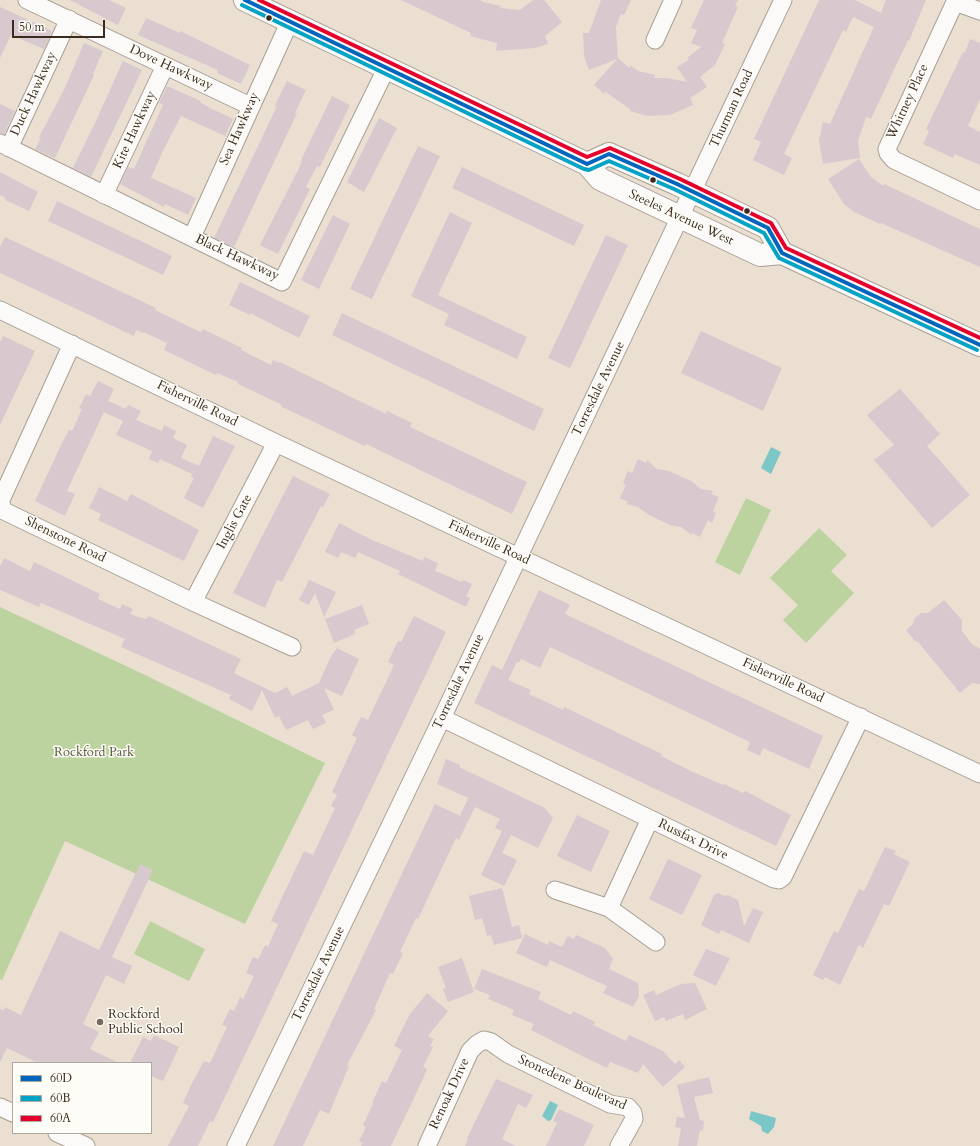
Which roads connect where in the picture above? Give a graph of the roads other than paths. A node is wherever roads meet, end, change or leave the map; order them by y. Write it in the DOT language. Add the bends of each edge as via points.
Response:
graph roads {
  1 [pos="27,0"];
  2 [pos="245,0"];
  3 [pos="673,0"];
  4 [pos="783,0"];
  5 [pos="955,1"];
  6 [pos="980,11"];
  7 [pos="69,19"];
  8 [pos="290,21"];
  9 [pos="655,40"];
  10 [pos="165,66"];
  11 [pos="387,67"];
  12 [pos="250,106"];
  13 [pos="5,145"];
  14 [pos="587,164"];
  15 [pos="693,191"];
  16 [pos="104,195"];
  17 [pos="980,202"];
  18 [pos="681,217"];
  19 [pos="192,237"];
  20 [pos="782,253"];
  21 [pos="0,310"];
  22 [pos="72,344"];
  23 [pos="980,345"];
  24 [pos="276,443"];
  25 [pos="518,557"];
  26 [pos="193,602"];
  27 [pos="292,647"];
  28 [pos="861,717"];
  29 [pos="442,718"];
  30 [pos="980,774"];
  31 [pos="650,819"];
  32 [pos="555,890"];
  33 [pos="609,908"];
  34 [pos="656,942"];
  35 [pos="477,1044"];
  36 [pos="0,1107"];
  37 [pos="12,1113"];
  38 [pos="59,1134"];
  39 [pos="86,1146"];
  40 [pos="236,1146"];
  41 [pos="426,1146"];
  42 [pos="619,1146"];
  1 -- 7 [label="street, Dove Hawkway"];
  2 -- 8 [label="main road, Steeles Avenue West"];
  3 -- 9 [label="street"];
  4 -- 15 [label="street, Thurman Road"];
  5 -- 6 [label="street"];
  5 -- 17 [label="street, Whitney Place" via="887,149 894,160"];
  7 -- 10 [label="street, Dove Hawkway"];
  7 -- 13 [label="street, Duck Hawkway"];
  8 -- 11 [label="main road, Steeles Avenue West"];
  8 -- 12 [label="street, Sea Hawkway"];
  10 -- 12 [label="street, Dove Hawkway"];
  10 -- 16 [label="street, Kite Hawkway"];
  11 -- 14 [label="main road, Steeles Avenue West"];
  11 -- 19 [label="street, Black Hawkway" via="282,282"];
  12 -- 19 [label="street, Sea Hawkway"];
  13 -- 16 [label="street, Black Hawkway"];
  14 -- 15 [label="main road" via="609,154"];
  14 -- 18 [label="main road, Steeles Avenue West" via="600,179"];
  15 -- 18 [label="street, Thurman Road"];
  15 -- 20 [label="main road" via="768,228"];
  16 -- 19 [label="street, Black Hawkway"];
  18 -- 20 [label="main road, Steeles Avenue West" via="760,256"];
  18 -- 25 [label="street, Torresdale Avenue"];
  20 -- 23 [label="main road"];
  21 -- 22 [label="street, Fisherville Road"];
  22 -- 24 [label="street, Fisherville Road"];
  22 -- 26 [label="street, Shenstone Road" via="0,502 4,511"];
  24 -- 25 [label="street, Fisherville Road"];
  24 -- 26 [label="street, Inglis Gate"];
  25 -- 28 [label="street, Fisherville Road"];
  25 -- 29 [label="street, Torresdale Avenue"];
  26 -- 27 [label="street, Shenstone Road"];
  28 -- 30 [label="street, Fisherville Road"];
  28 -- 31 [label="street, Russfax Drive" via="781,879 774,879"];
  29 -- 31 [label="street, Russfax Drive"];
  29 -- 40 [label="street, Torresdale Avenue"];
  31 -- 33 [label="street"];
  32 -- 33 [label="street"];
  33 -- 34 [label="street"];
  35 -- 41 [label="street, Renoak Drive" via="470,1051"];
  35 -- 42 [label="street, Stonedene Boulevard" via="484,1040 491,1042 508,1054 603,1100 628,1108 634,1119"];
  36 -- 37 [label="street"];
  38 -- 39 [label="street"];
}
